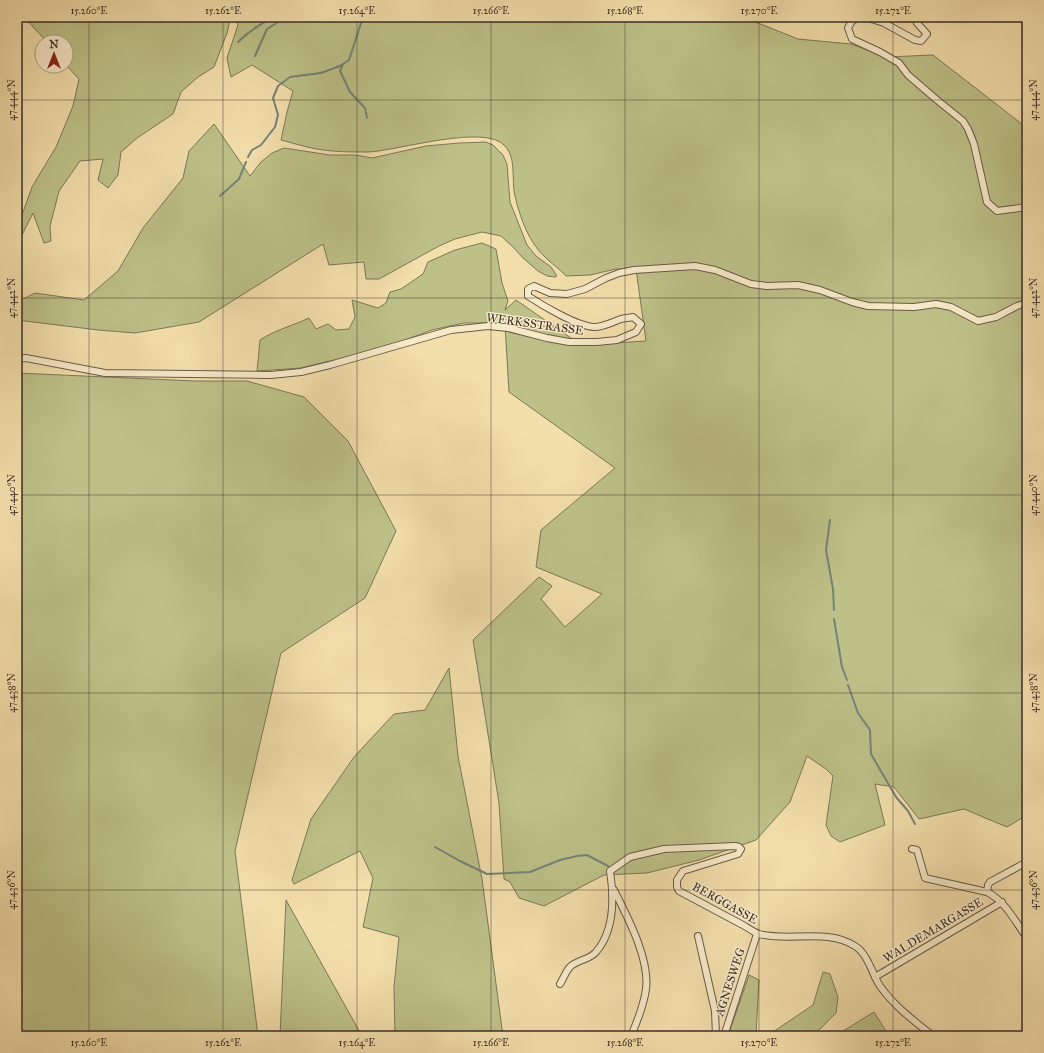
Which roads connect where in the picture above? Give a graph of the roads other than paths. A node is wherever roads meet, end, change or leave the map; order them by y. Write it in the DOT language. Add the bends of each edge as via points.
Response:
graph roads {
  1 [pos="859,17"];
  2 [pos="865,17"];
  3 [pos="917,23"];
  4 [pos="1027,207"];
  5 [pos="1027,303"];
  6 [pos="17,359"];
  7 [pos="912,849"];
  8 [pos="1027,862"];
  9 [pos="613,889"];
  10 [pos="987,892"];
  11 [pos="1002,902"];
  12 [pos="757,934"];
  13 [pos="698,936"];
  14 [pos="1027,938"];
  15 [pos="875,977"];
  16 [pos="560,984"];
  17 [pos="631,1036"];
  18 [pos="716,1036"];
  19 [pos="724,1036"];
  20 [pos="933,1036"];
  1 -- 4 [label="street" via="852,21 848,28 852,39 899,63 908,75 963,121 974,144 987,202 996,211"];
  2 -- 3 [label="street" via="921,41 927,34"];
  5 -- 6 [label="street, WERKSSTRASSE" via="996,317 978,321 951,307 936,304 914,307 868,306 798,285 751,284 715,270 695,266 619,273 585,289 567,294 550,293 534,286 528,289 528,296 540,304 578,322 594,326 607,325 633,317 641,324 636,332 617,340 569,342 488,326 451,330 302,372 271,375 105,373 26,358"];
  7 -- 10 [label="street" via="917,850 925,878"];
  8 -- 10 [label="street" via="990,882"];
  9 -- 12 [label="street, BERGGASSE" via="610,871 630,857 664,849 739,847 738,854 684,872 677,880 677,887 679,891"];
  9 -- 16 [label="street, BERGGASSE" via="612,912 606,935 596,953 570,967"];
  9 -- 17 [label="street, BERGGASSE" via="633,930 646,971 646,989"];
  10 -- 11 [label="street"];
  11 -- 14 [label="street"];
  11 -- 15 [label="street, WALDEMARGASSE"];
  12 -- 15 [label="street, BERGGASSE" via="824,937 845,941 862,952"];
  12 -- 19 [label="street, AGNESWEG"];
  13 -- 18 [label="street, AGNESWEG" via="715,1011"];
  15 -- 20 [label="street, BERGGASSE" via="895,1004"];
}
